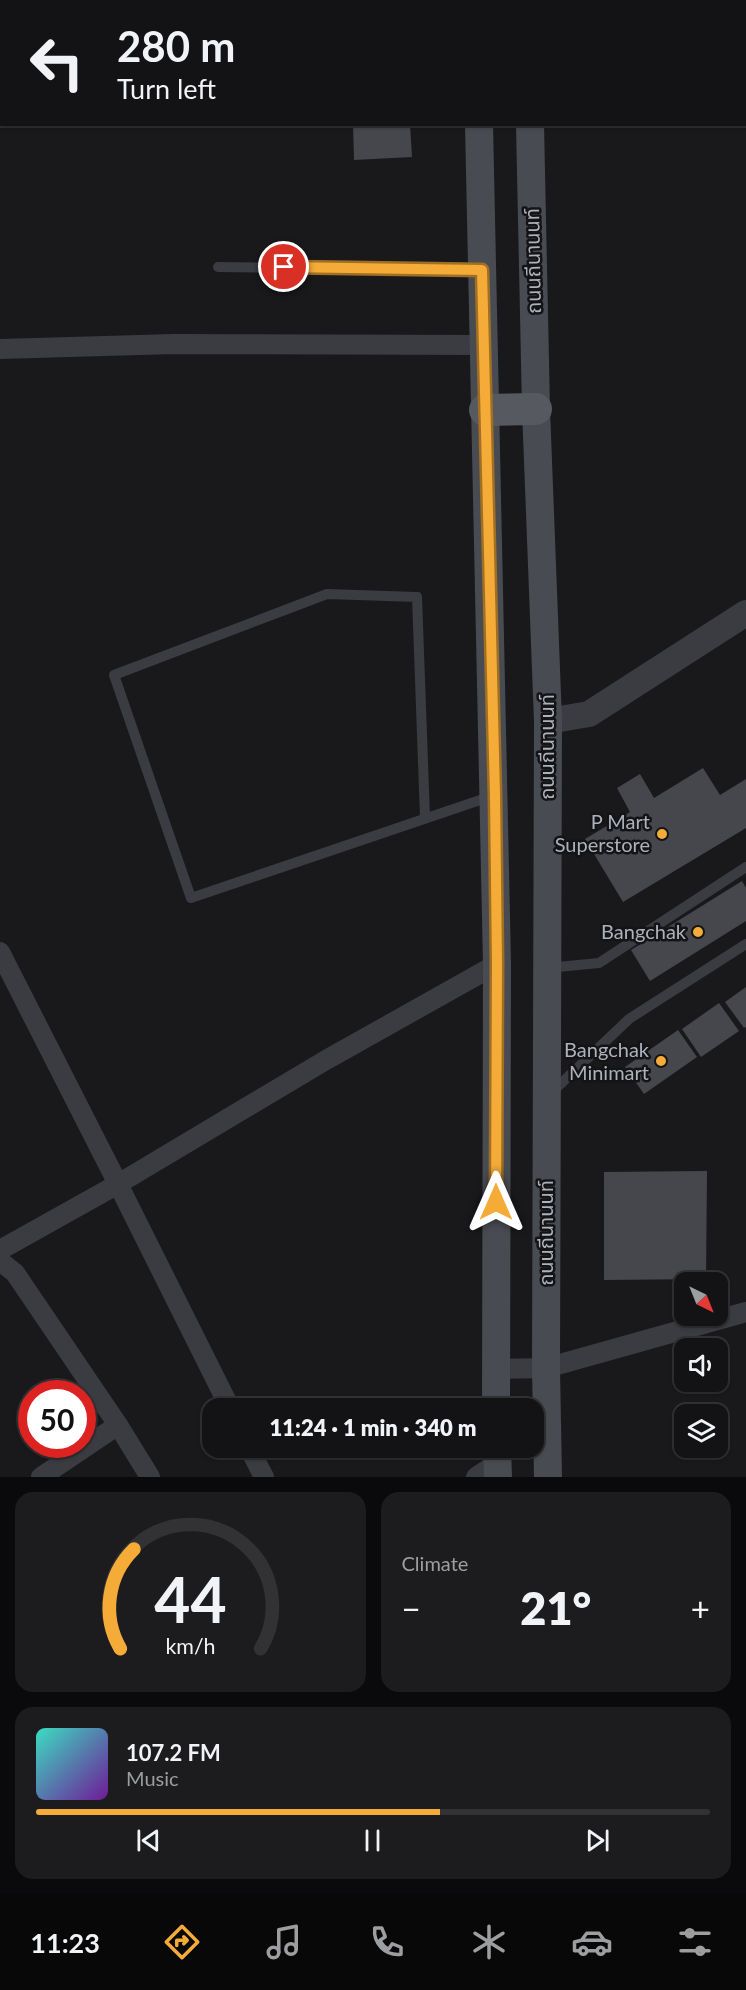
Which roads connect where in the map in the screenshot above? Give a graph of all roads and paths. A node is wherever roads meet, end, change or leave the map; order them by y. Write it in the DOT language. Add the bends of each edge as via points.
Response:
graph roads {
  1 [pos="479,126"];
  2 [pos="530,126"];
  3 [pos="218,267"];
  4 [pos="482,270"];
  5 [pos="484,345"];
  6 [pos="0,349"];
  7 [pos="536,409"];
  8 [pos="485,410"];
  9 [pos="746,613"];
  10 [pos="548,721"];
  11 [pos="495,795"];
  12 [pos="425,817"];
  13 [pos="746,867"];
  14 [pos="746,944"];
  15 [pos="0,952"];
  16 [pos="497,964"];
  17 [pos="547,968"];
  18 [pos="546,1098"];
  19 [pos="118,1184"];
  20 [pos="0,1250"];
  21 [pos="0,1261"];
  22 [pos="746,1312"];
  23 [pos="546,1368"];
  24 [pos="495,1369"];
  25 [pos="225,1398"];
  26 [pos="496,1398"];
  27 [pos="118,1425"];
  28 [pos="254,1458"];
  29 [pos="42,1477"];
  30 [pos="150,1477"];
  31 [pos="264,1477"];
  32 [pos="548,1477"];
  1 -- 4 [label="main road"];
  2 -- 7 [label="main road, ถนนถีนานนท์"];
  3 -- 4 [label="lane"];
  4 -- 5 [label="main road"];
  5 -- 6 [label="street" via="174,344"];
  5 -- 8 [label="main road"];
  7 -- 8 [label="main road"];
  7 -- 10 [label="main road, ถนนถีนานนท์"];
  8 -- 11 [label="main road"];
  9 -- 10 [label="street" via="589,714"];
  10 -- 17 [label="main road, ถนนถีนานนท์"];
  11 -- 12 [label="lane"];
  11 -- 16 [label="main road"];
  12 -- 12 [label="lane" via="190,898 114,675 327,594 417,597"];
  13 -- 17 [label="lane" via="599,963"];
  14 -- 18 [label="lane" via="629,1019"];
  15 -- 19 [label="street"];
  16 -- 19 [label="street"];
  16 -- 24 [label="main road"];
  17 -- 18 [label="main road, ถนนถีนานนท์"];
  18 -- 23 [label="main road, ถนนถีนานนท์"];
  19 -- 20 [label="street"];
  19 -- 25 [label="street"];
  21 -- 27 [label="street" via="15,1273"];
  22 -- 23 [label="street"];
  23 -- 24 [label="street"];
  23 -- 32 [label="main road, ถนนถีนานนท์"];
  24 -- 26 [label="main road"];
  27 -- 29 [label="street"];
  27 -- 30 [label="street"];
  28 -- 31 [label="street"];
}
